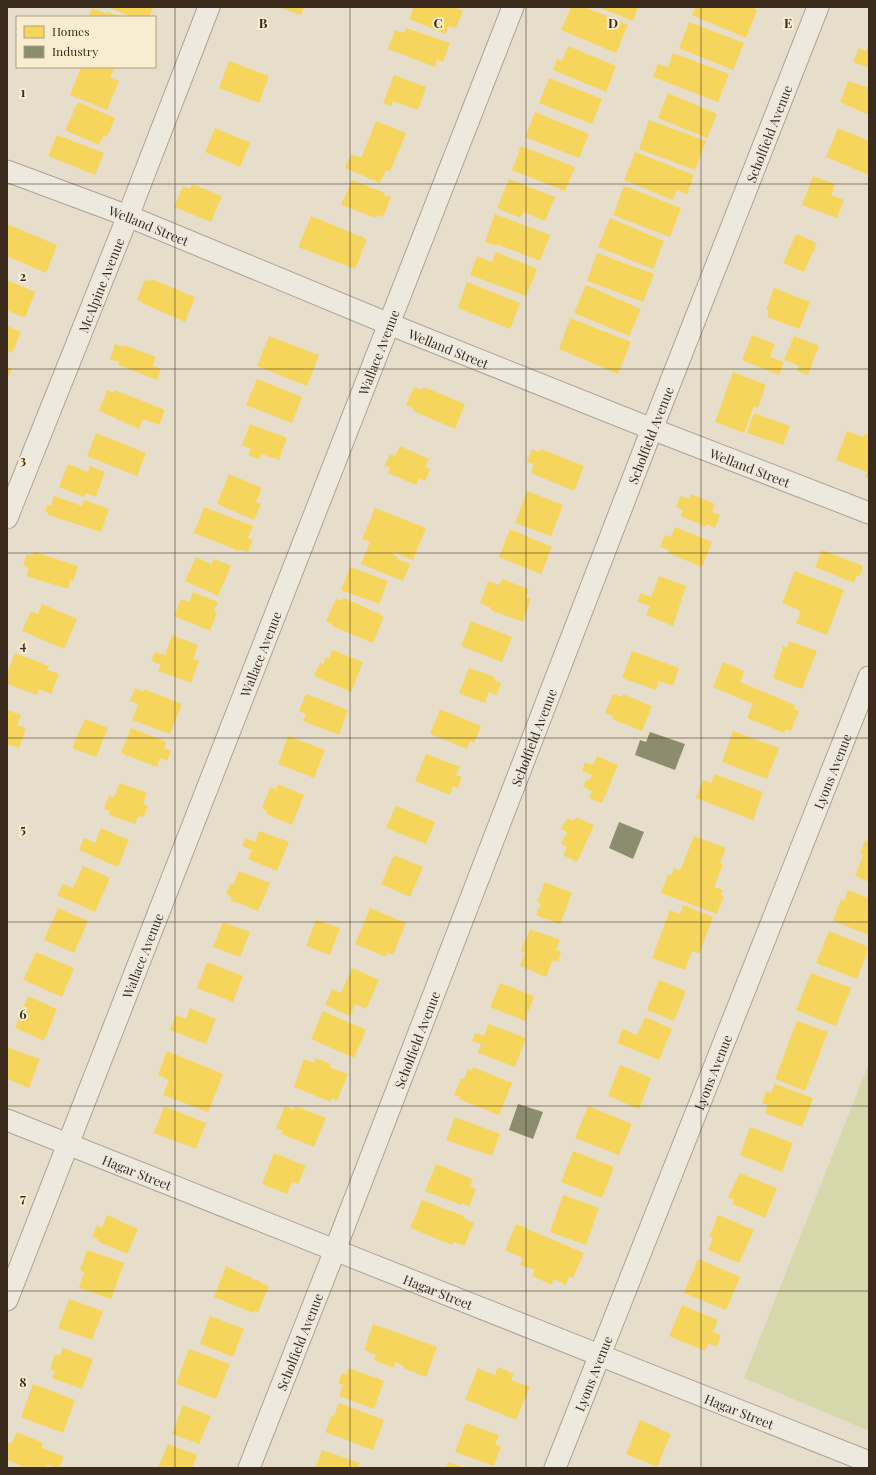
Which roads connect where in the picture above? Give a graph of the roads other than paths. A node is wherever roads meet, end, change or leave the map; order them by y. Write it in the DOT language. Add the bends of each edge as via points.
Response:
graph roads {
  1 [pos="209,7"];
  2 [pos="513,7"];
  3 [pos="818,7"];
  4 [pos="7,171"];
  5 [pos="128,216"];
  6 [pos="389,324"];
  7 [pos="652,429"];
  8 [pos="869,513"];
  9 [pos="7,518"];
  10 [pos="869,677"];
  11 [pos="7,1120"];
  12 [pos="68,1144"];
  13 [pos="335,1250"];
  14 [pos="7,1300"];
  15 [pos="600,1355"];
  16 [pos="867,1464"];
  17 [pos="249,1468"];
  18 [pos="555,1468"];
  1 -- 5 [label="street, McAlpine Avenue"];
  2 -- 6 [label="street, Wallace Avenue"];
  3 -- 7 [label="street, Scholfield Avenue"];
  4 -- 5 [label="street, Welland Street"];
  5 -- 6 [label="street, Welland Street"];
  5 -- 9 [label="street, McAlpine Avenue"];
  6 -- 7 [label="street, Welland Street"];
  6 -- 12 [label="street, Wallace Avenue"];
  7 -- 8 [label="street, Welland Street"];
  7 -- 13 [label="street, Scholfield Avenue"];
  10 -- 15 [label="street, Lyons Avenue"];
  11 -- 12 [label="street, Hagar Street"];
  12 -- 13 [label="street, Hagar Street"];
  12 -- 14 [label="street, Wallace Avenue"];
  13 -- 15 [label="street, Hagar Street"];
  13 -- 17 [label="street, Scholfield Avenue"];
  15 -- 16 [label="street, Hagar Street"];
  15 -- 18 [label="street, Lyons Avenue"];
}
